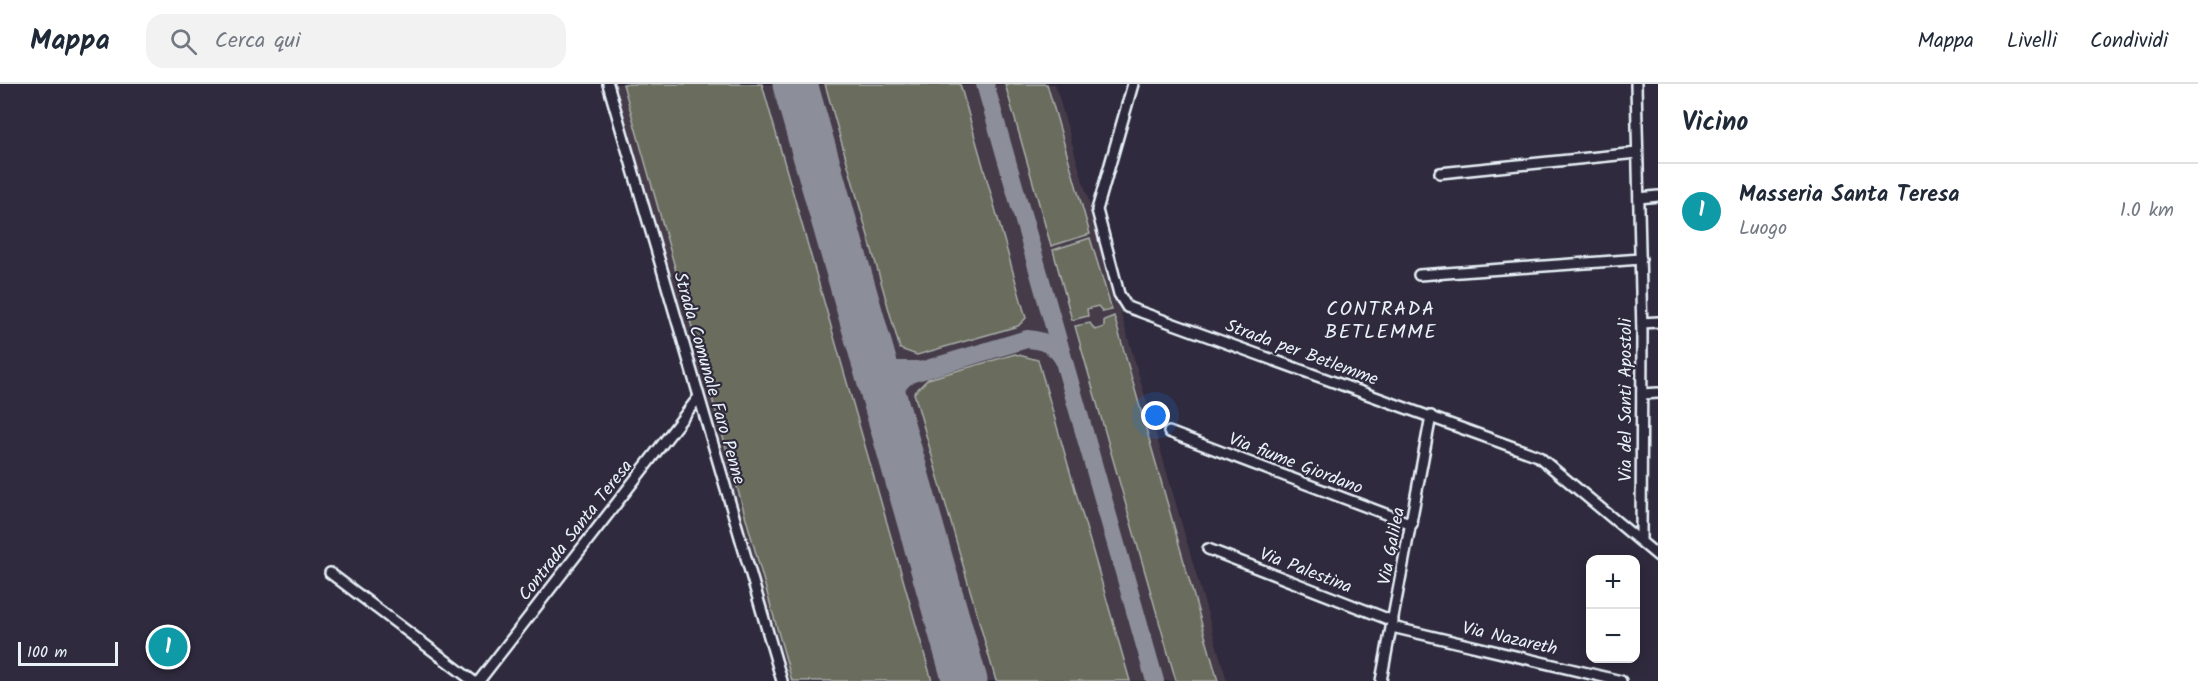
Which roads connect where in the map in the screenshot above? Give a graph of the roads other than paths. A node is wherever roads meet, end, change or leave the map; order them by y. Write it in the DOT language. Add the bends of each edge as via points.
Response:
graph roads {
  1 [pos="608,84"];
  2 [pos="1133,84"];
  3 [pos="1636,84"];
  4 [pos="1637,153"];
  5 [pos="1440,173"];
  6 [pos="1658,196"];
  7 [pos="1640,198"];
  8 [pos="1641,259"];
  9 [pos="1419,275"];
  10 [pos="1658,322"];
  11 [pos="1642,323"];
  12 [pos="1658,393"];
  13 [pos="1642,394"];
  14 [pos="698,398"];
  15 [pos="1431,416"];
  16 [pos="1169,432"];
  17 [pos="1412,524"];
  18 [pos="1641,540"];
  19 [pos="1208,549"];
  20 [pos="1658,556"];
  21 [pos="330,573"];
  22 [pos="1392,624"];
  23 [pos="473,681"];
  24 [pos="479,681"];
  25 [pos="782,681"];
  26 [pos="1381,681"];
  27 [pos="1621,681"];
  1 -- 14 [label="street, Strada Comunale Faro Penne"];
  2 -- 15 [label="street, Strada per Betlemme" via="1097,210 1126,307"];
  3 -- 4 [label="street, Via del Santi Apostoli"];
  4 -- 5 [label="street"];
  4 -- 7 [label="street, Via del Santi Apostoli"];
  6 -- 7 [label="street"];
  7 -- 8 [label="street, Via del Santi Apostoli"];
  8 -- 9 [label="street"];
  8 -- 11 [label="street, Via del Santi Apostoli"];
  10 -- 11 [label="street"];
  11 -- 13 [label="street, Via del Santi Apostoli"];
  12 -- 13 [label="street"];
  13 -- 18 [label="street, Via del Santi Apostoli"];
  14 -- 24 [label="street, Contrada Santa Teresa"];
  14 -- 25 [label="street, Strada Comunale Faro Penne"];
  15 -- 17 [label="street, Via Galilea"];
  15 -- 18 [label="street, Strada per Betlemme" via="1539,456"];
  16 -- 17 [label="street, Via fiume Giordano"];
  17 -- 22 [label="street, Via Galilea"];
  18 -- 20 [label="street, Strada per Betlemme"];
  19 -- 22 [label="street, Via Palestina"];
  21 -- 23 [label="street"];
  22 -- 26 [label="street, Via Galilea"];
  22 -- 27 [label="street, Via Nazareth"];
}
